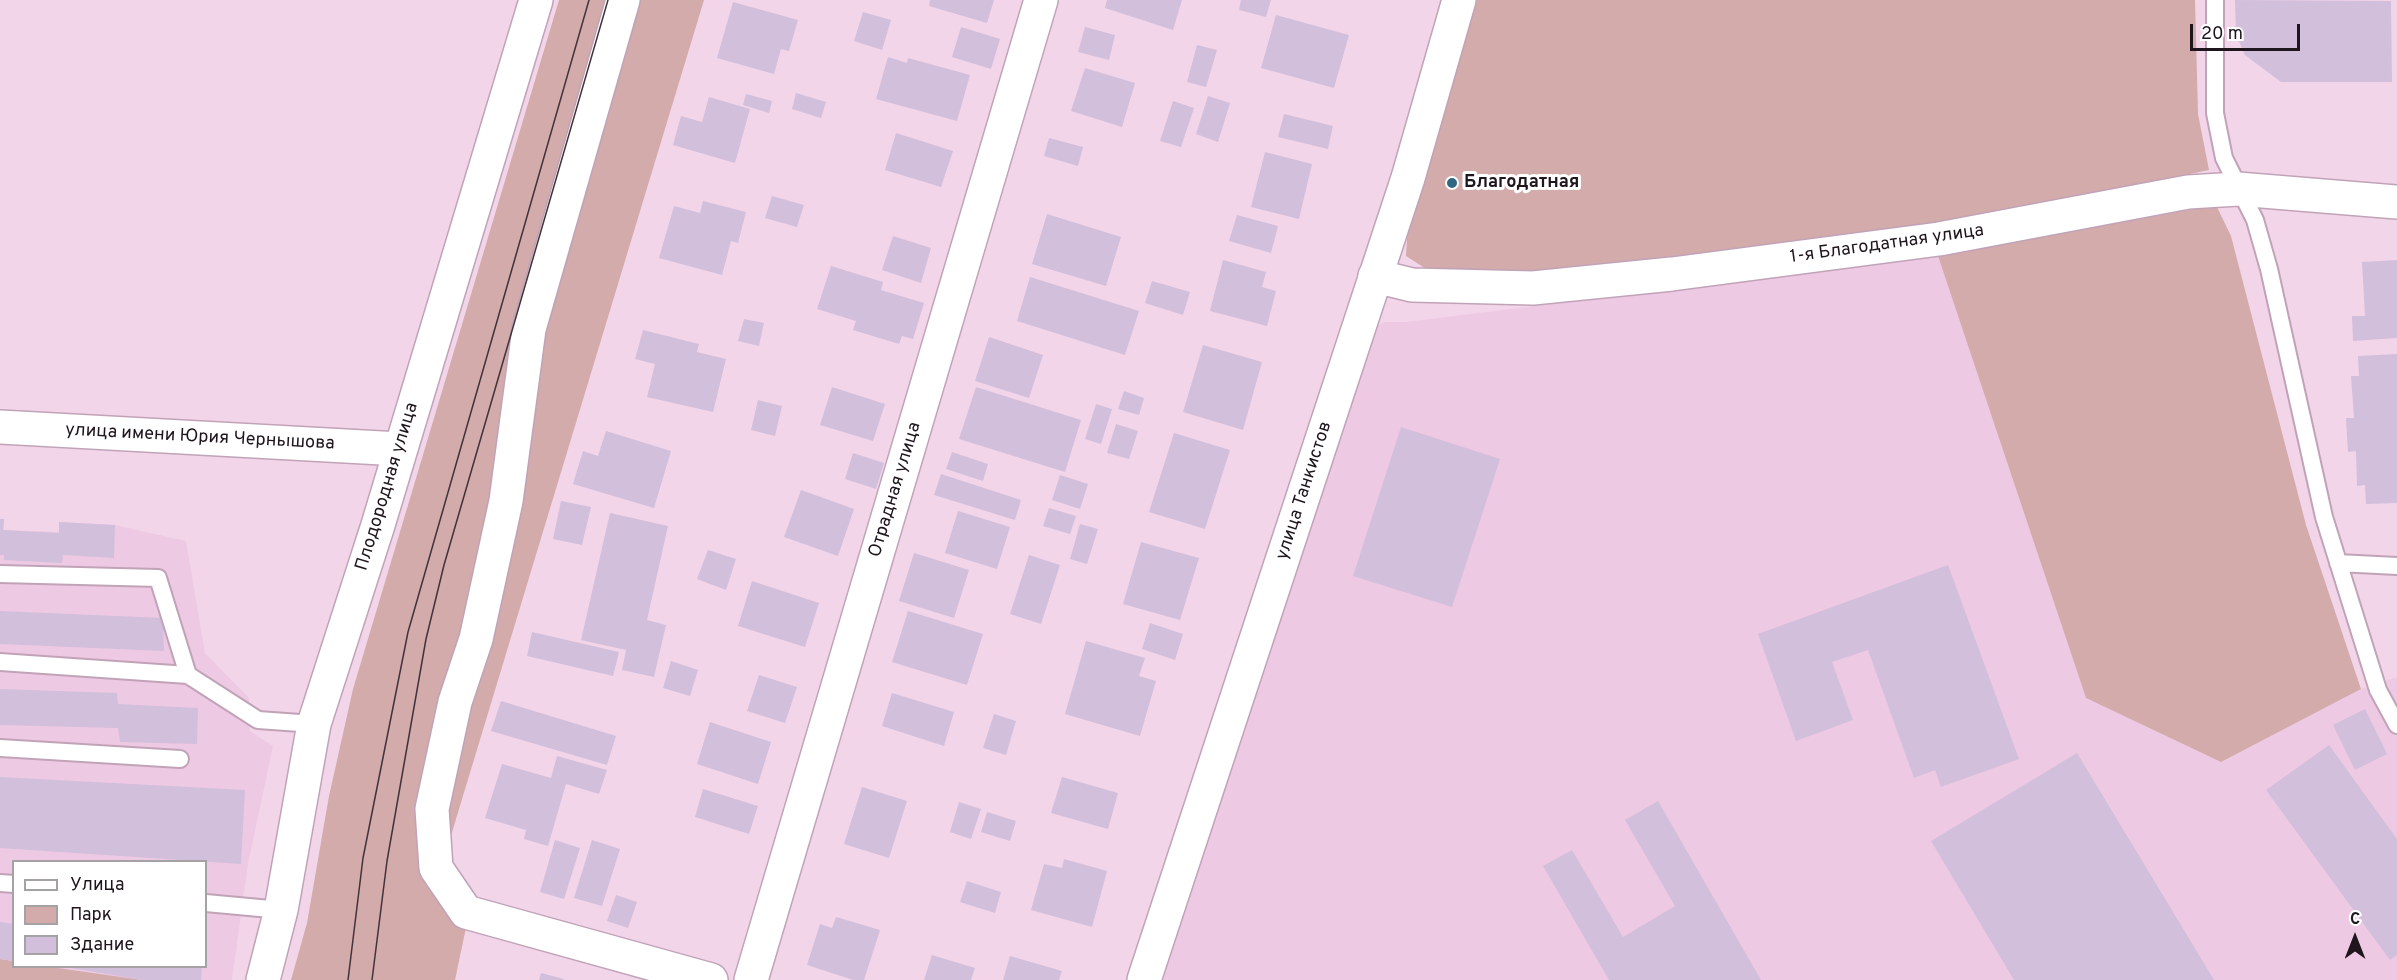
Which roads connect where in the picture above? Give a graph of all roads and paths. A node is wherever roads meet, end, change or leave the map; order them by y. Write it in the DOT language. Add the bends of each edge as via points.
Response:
graph roads {
  1 [pos="536,0"];
  2 [pos="624,0"];
  3 [pos="1041,0"];
  4 [pos="1459,0"];
  5 [pos="2215,0"];
  6 [pos="2238,189"];
  7 [pos="2397,202"];
  8 [pos="1375,276"];
  9 [pos="0,427"];
  10 [pos="400,449"];
  11 [pos="2338,563"];
  12 [pos="2397,566"];
  13 [pos="0,574"];
  14 [pos="0,662"];
  15 [pos="188,675"];
  16 [pos="314,724"];
  17 [pos="2397,725"];
  18 [pos="0,748"];
  19 [pos="180,759"];
  20 [pos="207,903"];
  21 [pos="281,910"];
  22 [pos="263,980"];
  23 [pos="711,980"];
  24 [pos="751,980"];
  25 [pos="1144,980"];
  1 -- 10 [label="street, Плодородная улица"];
  2 -- 23 [label="street" via="529,329 506,501 476,639 455,702 432,809 436,868 466,912"];
  3 -- 24 [label="street, Отрадная улица"];
  4 -- 8 [label="street, улица Танкистов" via="1408,178"];
  5 -- 6 [label="lane" via="2215,113 2224,158"];
  6 -- 7 [label="street, 1-я Благодатная улица"];
  6 -- 8 [label="street, 1-я Благодатная улица" via="2188,192 1939,239 1672,274 1533,288 1413,285"];
  6 -- 11 [label="lane" via="2254,220 2269,268 2324,517"];
  8 -- 25 [label="street, улица Танкистов"];
  9 -- 10 [label="street, улица имени Юрия Чернышова"];
  10 -- 16 [label="street, Плодородная улица"];
  11 -- 12 [label="lane"];
  11 -- 17 [label="lane" via="2378,690"];
  13 -- 15 [label="lane" via="158,578"];
  14 -- 15 [label="lane"];
  15 -- 16 [label="lane" via="258,720"];
  16 -- 21 [label="street, Плодородная улица"];
  18 -- 19 [label="lane"];
  20 -- 21 [label="lane"];
  21 -- 22 [label="street, Плодородная улица"];
}
